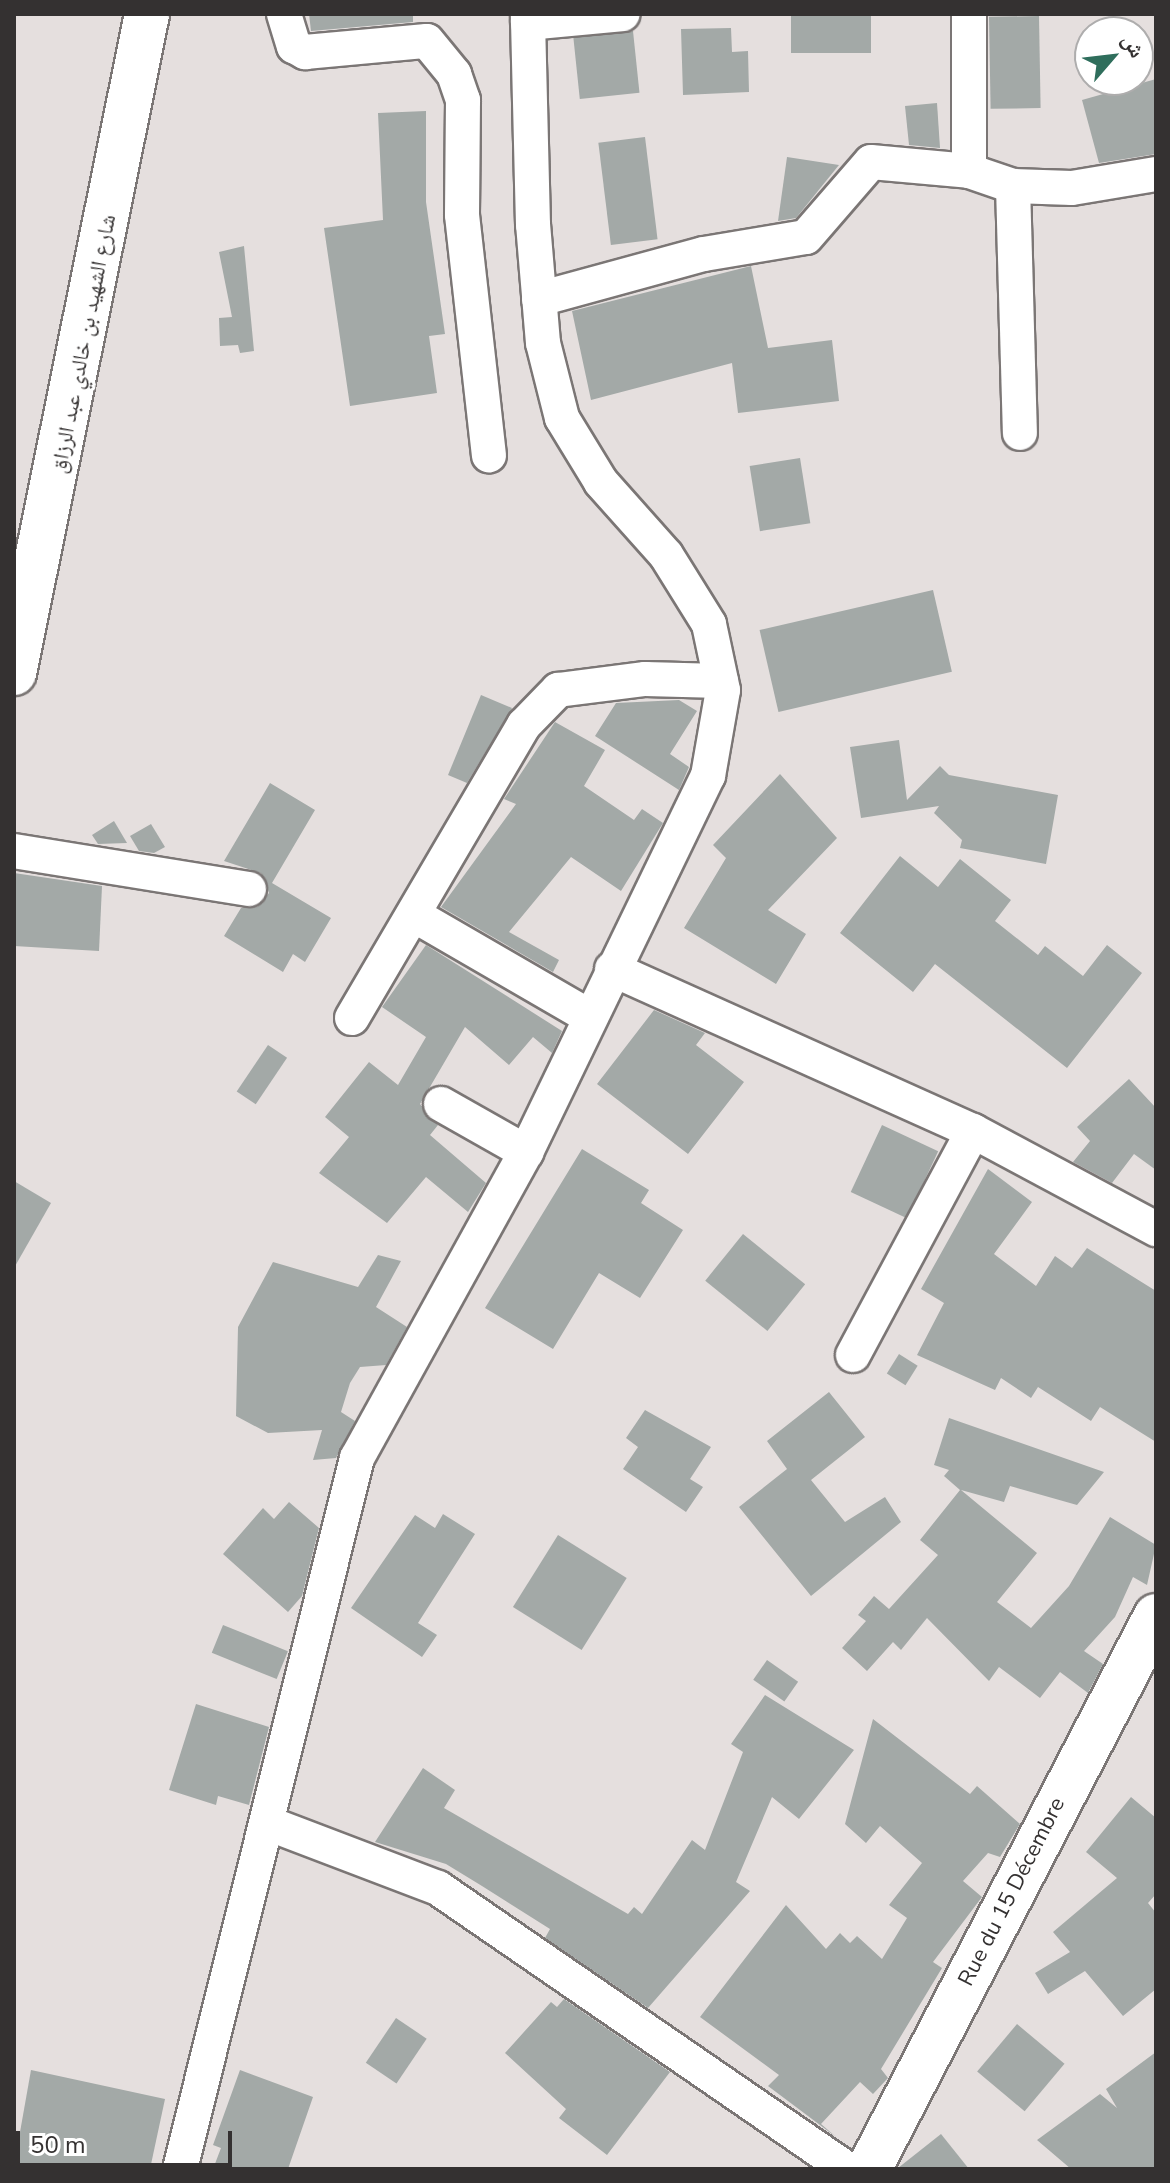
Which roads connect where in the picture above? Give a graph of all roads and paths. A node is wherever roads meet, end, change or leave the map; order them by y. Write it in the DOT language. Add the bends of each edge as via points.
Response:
graph roads {
  1 [pos="147,14"];
  2 [pos="284,14"];
  3 [pos="623,14"];
  4 [pos="969,14"];
  5 [pos="528,18"];
  6 [pos="969,171"];
  7 [pos="1156,174"];
  8 [pos="1013,186"];
  9 [pos="539,299"];
  10 [pos="1020,433"];
  11 [pos="489,455"];
  12 [pos="14,673"];
  13 [pos="721,681"];
  14 [pos="14,851"];
  15 [pos="249,889"];
  16 [pos="414,915"];
  17 [pos="612,969"];
  18 [pos="588,1016"];
  19 [pos="352,1018"];
  20 [pos="441,1104"];
  21 [pos="973,1131"];
  22 [pos="526,1152"];
  23 [pos="1156,1229"];
  24 [pos="853,1355"];
  25 [pos="1156,1616"];
  26 [pos="267,1823"];
  27 [pos="180,2169"];
  28 [pos="847,2169"];
  29 [pos="869,2169"];
  1 -- 12 [label="main road, شارع الشهيد بن خالدي عبد الرزاق"];
  2 -- 11 [label="street" via="294,46 305,52 427,41 454,74 463,100 462,215"];
  3 -- 5 [label="street"];
  4 -- 6 [label="street"];
  5 -- 9 [label="street"];
  6 -- 8 [label="street"];
  6 -- 9 [label="street" via="871,162 806,237 704,254"];
  7 -- 8 [label="street" via="1072,188"];
  8 -- 10 [label="street"];
  9 -- 13 [label="street" via="562,418 709,624"];
  13 -- 16 [label="street" via="645,679 558,690 524,725"];
  13 -- 17 [label="street" via="708,776"];
  14 -- 15 [label="street"];
  16 -- 18 [label="street"];
  16 -- 19 [label="street"];
  17 -- 18 [label="street"];
  17 -- 21 [label="street"];
  18 -- 22 [label="street"];
  20 -- 22 [label="street"];
  21 -- 23 [label="street"];
  21 -- 24 [label="street"];
  22 -- 26 [label="street" via="357,1458"];
  25 -- 29 [label="main road, Rue du 15 Décembre"];
  26 -- 27 [label="street"];
  26 -- 28 [label="street" via="438,1888"];
}
